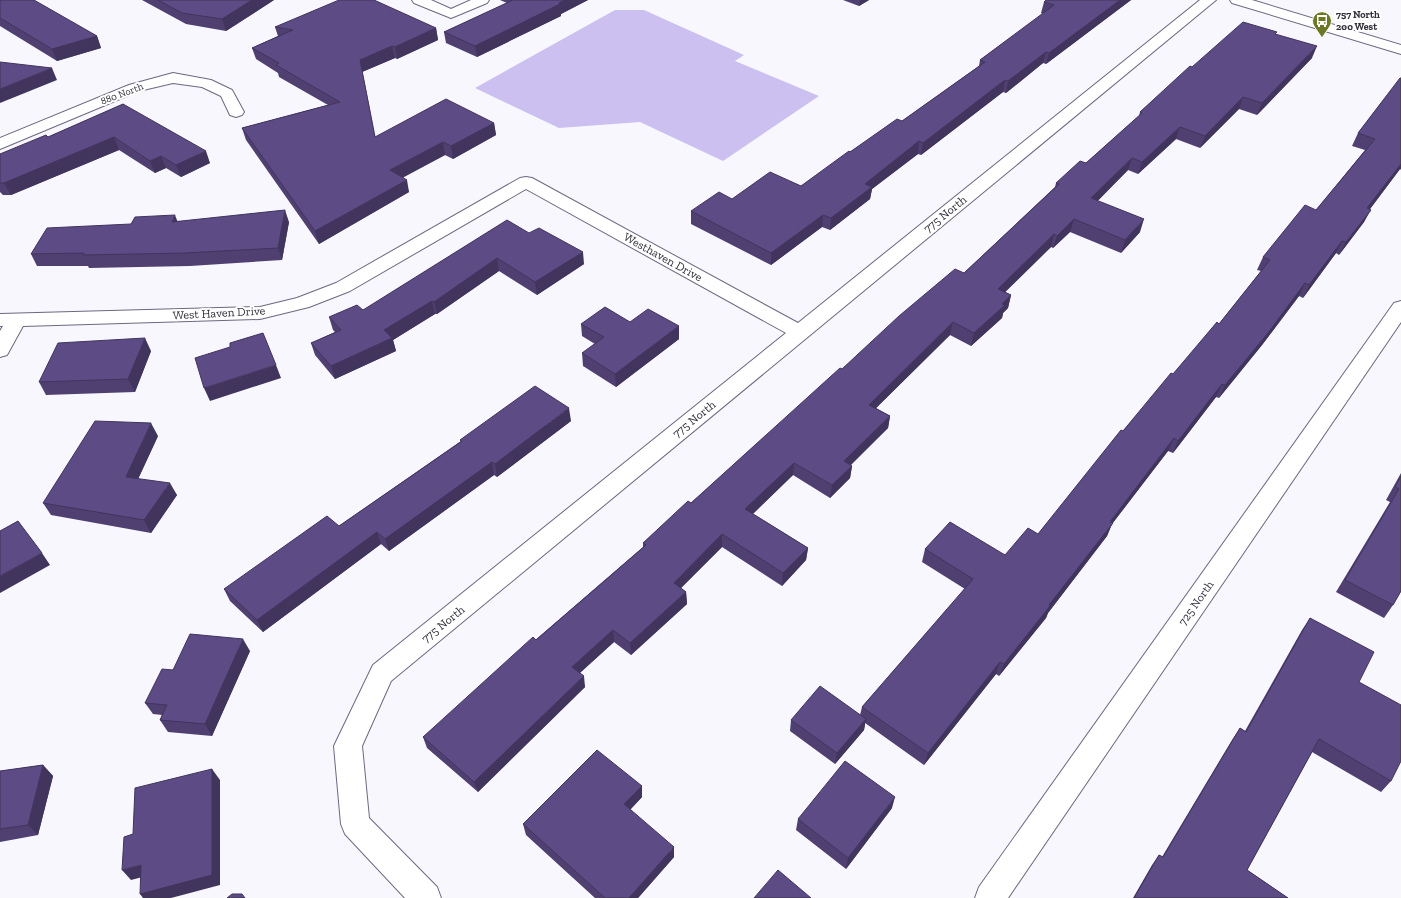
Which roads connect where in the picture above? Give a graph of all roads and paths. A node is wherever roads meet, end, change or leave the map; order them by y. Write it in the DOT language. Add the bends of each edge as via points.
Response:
graph roads {
  1 [pos="419,0"];
  2 [pos="482,0"];
  3 [pos="1209,0"];
  4 [pos="1237,0"];
  5 [pos="1401,50"];
  6 [pos="236,112"];
  7 [pos="0,144"];
  8 [pos="526,182"];
  9 [pos="1401,307"];
  10 [pos="8,320"];
  11 [pos="799,332"];
  12 [pos="0,350"];
  13 [pos="426,898"];
  14 [pos="990,898"];
  1 -- 2 [label="street" via="451,14"];
  3 -- 11 [label="street, 775 North"];
  4 -- 5 [label="street"];
  6 -- 7 [label="street, 880 North" via="227,93 206,82 173,78 134,88"];
  8 -- 10 [label="street, West Haven Drive" via="343,287 302,303 260,313"];
  8 -- 11 [label="street, Westhaven Drive"];
  9 -- 14 [label="street, 725 North"];
  10 -- 12 [label="street"];
  11 -- 13 [label="street, 775 North" via="382,674 348,746 355,824"];
}
